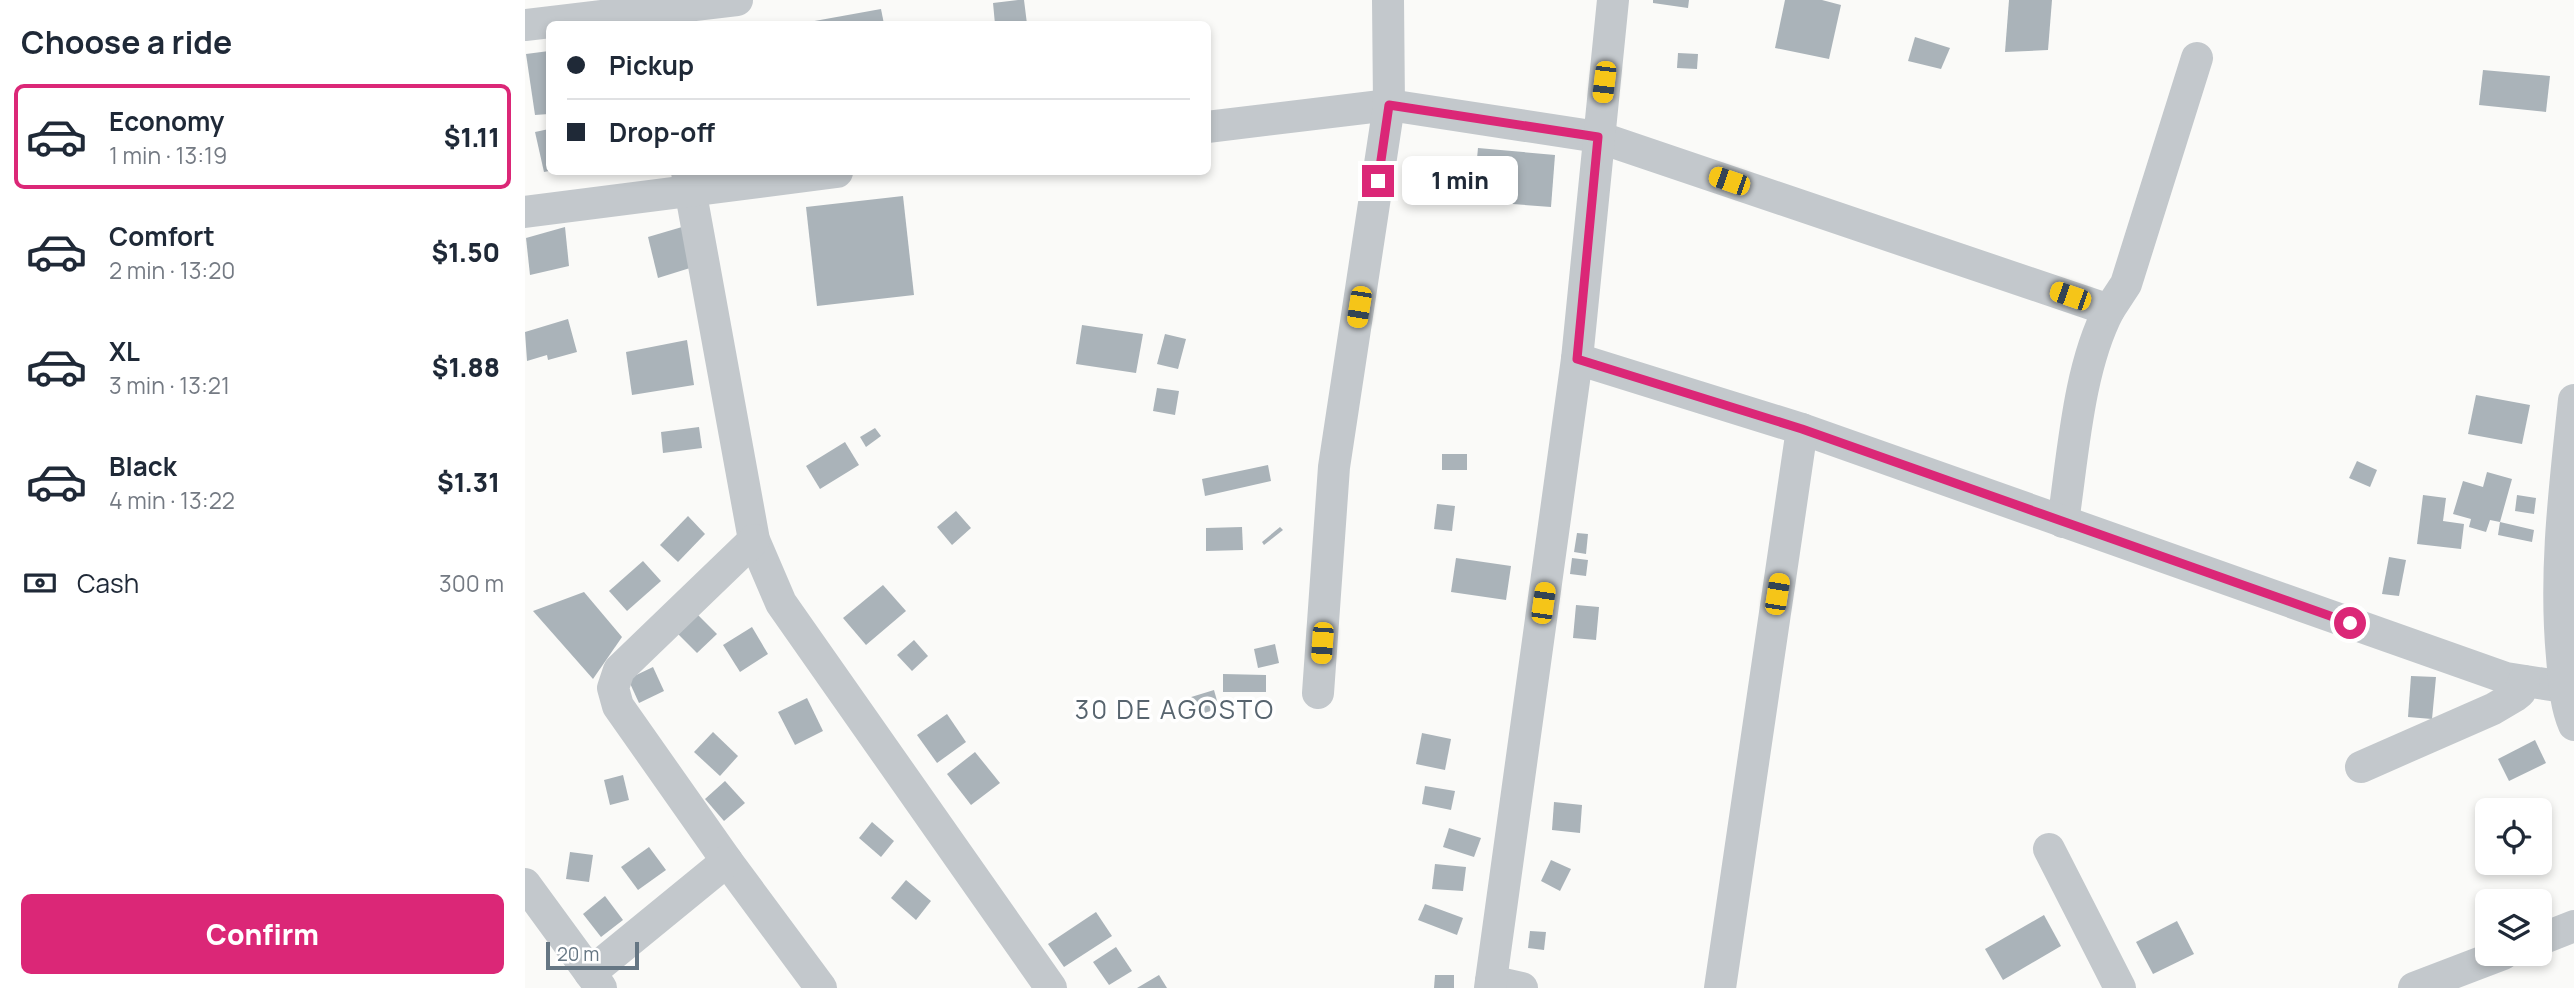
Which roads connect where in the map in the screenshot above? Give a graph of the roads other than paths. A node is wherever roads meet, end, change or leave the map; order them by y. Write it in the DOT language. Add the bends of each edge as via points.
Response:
graph roads {
  1 [pos="737,0"];
  2 [pos="1388,0"];
  3 [pos="1613,0"];
  4 [pos="566,10"];
  5 [pos="664,17"];
  6 [pos="525,25"];
  7 [pos="2197,58"];
  8 [pos="1389,105"];
  9 [pos="1211,127"];
  10 [pos="1598,137"];
  11 [pos="781,175"];
  12 [pos="688,180"];
  13 [pos="525,212"];
  14 [pos="2109,310"];
  15 [pos="1577,359"];
  16 [pos="2574,400"];
  17 [pos="1802,429"];
  18 [pos="2063,522"];
  19 [pos="754,540"];
  20 [pos="2524,681"];
  21 [pos="2569,686"];
  22 [pos="1318,693"];
  23 [pos="2574,725"];
  24 [pos="2361,767"];
  25 [pos="2049,849"];
  26 [pos="727,861"];
  27 [pos="525,884"];
  28 [pos="2574,926"];
  29 [pos="2552,935"];
  30 [pos="2475,965"];
  31 [pos="596,980"];
  32 [pos="1490,985"];
  33 [pos="821,988"];
  34 [pos="1051,988"];
  35 [pos="1522,988"];
  36 [pos="1720,988"];
  37 [pos="2120,988"];
  38 [pos="2414,988"];
  1 -- 5 [label="street"];
  2 -- 8 [label="street"];
  3 -- 10 [label="street"];
  4 -- 5 [label="street"];
  4 -- 6 [label="street"];
  7 -- 14 [label="street" via="2126,284"];
  8 -- 9 [label="street"];
  8 -- 10 [label="street"];
  8 -- 22 [label="street" via="1334,467"];
  10 -- 14 [label="street"];
  10 -- 15 [label="street"];
  11 -- 12 [label="street"];
  12 -- 13 [label="street"];
  12 -- 19 [label="street"];
  14 -- 18 [label="street" via="2086,375"];
  15 -- 17 [label="street"];
  15 -- 32 [label="street"];
  16 -- 21 [label="street" via="2559,540 2558,614"];
  17 -- 18 [label="street"];
  17 -- 36 [label="street"];
  18 -- 20 [label="street"];
  19 -- 26 [label="street" via="619,670 613,688 618,706"];
  19 -- 34 [label="street" via="781,603"];
  20 -- 21 [label="street"];
  20 -- 24 [label="street" via="2520,692 2493,709"];
  21 -- 23 [label="street"];
  25 -- 37 [label="street"];
  26 -- 31 [label="street"];
  26 -- 33 [label="street"];
  27 -- 31 [label="street"];
  28 -- 29 [label="street"];
  30 -- 38 [label="street"];
  32 -- 35 [label="street"];
}
